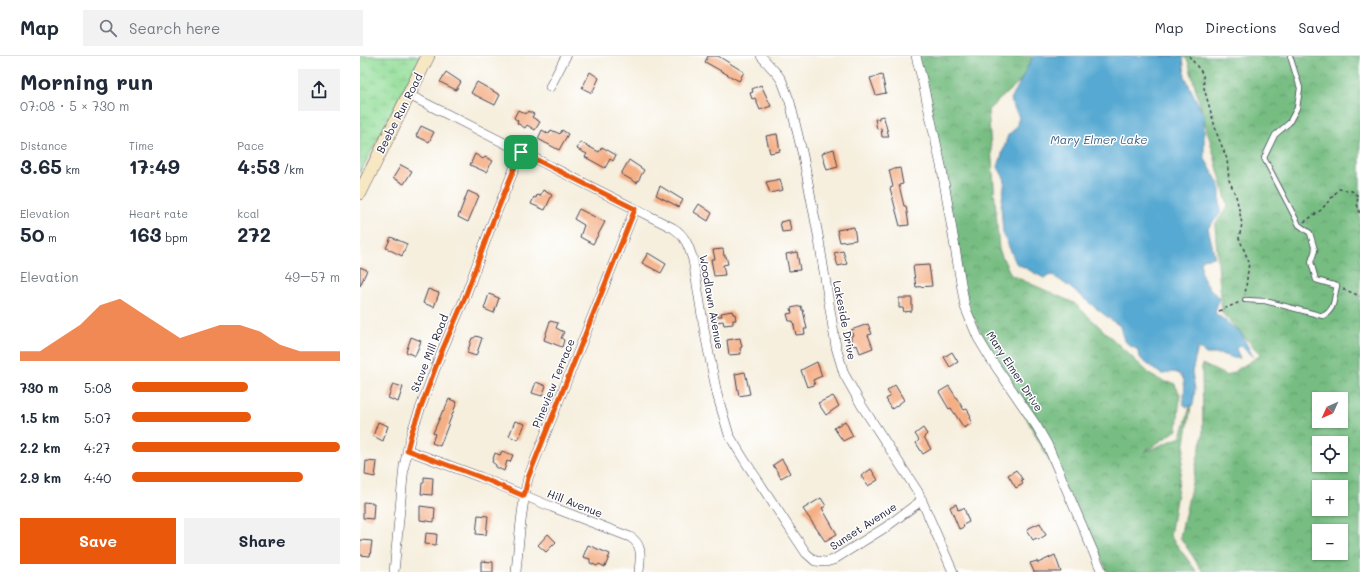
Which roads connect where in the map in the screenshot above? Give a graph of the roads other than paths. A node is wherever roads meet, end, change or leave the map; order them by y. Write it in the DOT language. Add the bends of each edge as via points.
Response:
graph roads {
  1 [pos="428,56"];
  2 [pos="566,56"];
  3 [pos="760,56"];
  4 [pos="916,56"];
  5 [pos="1290,56"];
  6 [pos="550,87"];
  7 [pos="408,94"];
  8 [pos="521,152"];
  9 [pos="360,193"];
  10 [pos="635,209"];
  11 [pos="1245,300"];
  12 [pos="407,450"];
  13 [pos="524,496"];
  14 [pos="922,500"];
  15 [pos="813,560"];
  16 [pos="394,572"];
  17 [pos="516,572"];
  18 [pos="639,572"];
  19 [pos="953,572"];
  20 [pos="1102,572"];
  1 -- 7 [label="main road, Beebe Run Road"];
  2 -- 6 [label="street"];
  3 -- 14 [label="street, Lakeside Drive" via="782,81 790,102 819,240 836,347 844,374"];
  4 -- 20 [label="street, Mary Elmer Drive" via="942,170 962,298 968,315 990,358 1046,444"];
  5 -- 11 [label="lane" via="1300,88 1297,108 1289,124 1276,135 1264,158 1299,225 1310,233 1315,250 1311,262 1316,280 1337,286 1333,305 1323,316 1265,301"];
  7 -- 8 [label="street, Woodlawn Avenue"];
  7 -- 9 [label="main road, Beebe Run Road"];
  8 -- 10 [label="street, Woodlawn Avenue"];
  8 -- 12 [label="street, Stave Mill Road" via="441,353"];
  10 -- 13 [label="street, Pineview Terrace" via="528,478"];
  10 -- 15 [label="street, Woodlawn Avenue" via="678,231 686,242 693,260 717,394 729,435"];
  12 -- 13 [label="street, Hill Avenue"];
  12 -- 16 [label="street, Stave Mill Road"];
  13 -- 17 [label="street, Pineview Terrace"];
  13 -- 18 [label="street, Hill Avenue" via="635,540 639,547"];
  14 -- 15 [label="street, Sunset Avenue" via="886,527 833,560"];
  14 -- 19 [label="street, Lakeside Drive"];
}
